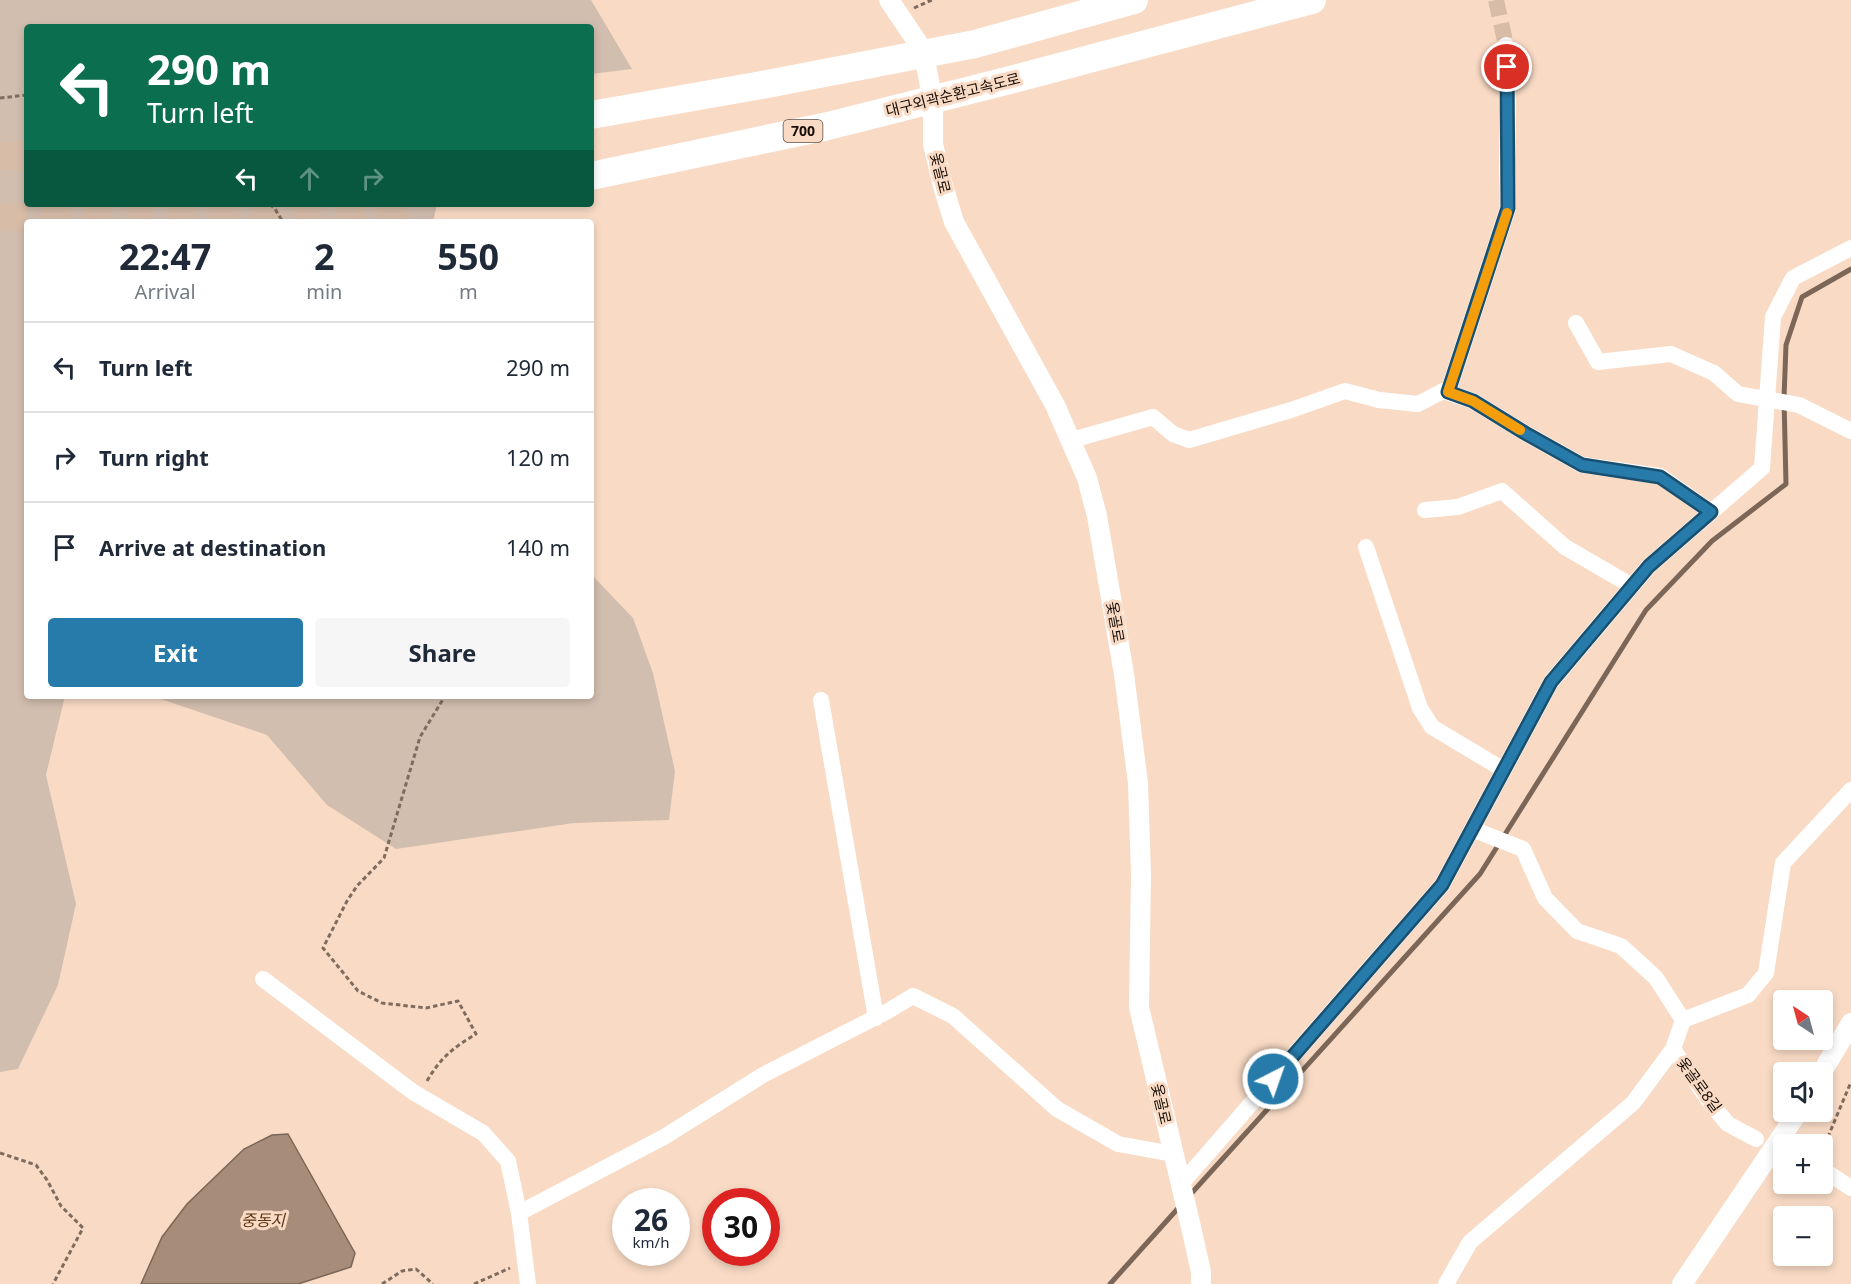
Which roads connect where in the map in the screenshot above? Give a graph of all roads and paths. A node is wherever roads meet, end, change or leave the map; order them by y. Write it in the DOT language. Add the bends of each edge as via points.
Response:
graph roads {
  1 [pos="889,0"];
  2 [pos="1134,0"];
  3 [pos="1312,0"];
  4 [pos="1506,45"];
  5 [pos="24,95"];
  6 [pos="0,98"];
  7 [pos="594,115"];
  8 [pos="594,175"];
  9 [pos="1851,248"];
  10 [pos="1576,323"];
  11 [pos="1448,392"];
  12 [pos="1767,399"];
  13 [pos="1851,431"];
  14 [pos="1072,440"];
  15 [pos="1425,510"];
  16 [pos="1711,512"];
  17 [pos="1366,547"];
  18 [pos="1632,586"];
  19 [pos="443,699"];
  20 [pos="821,700"];
  21 [pos="1504,770"];
  22 [pos="1851,790"];
  23 [pos="1472,829"];
  24 [pos="263,979"];
  25 [pos="876,1018"];
  26 [pos="1683,1020"];
  27 [pos="1851,1023"];
  28 [pos="1673,1049"];
  29 [pos="1828,1062"];
  30 [pos="1851,1082"];
  31 [pos="419,1096"];
  32 [pos="1791,1122"];
  33 [pos="1829,1134"];
  34 [pos="1756,1139"];
  35 [pos="0,1153"];
  36 [pos="1173,1154"];
  37 [pos="1833,1176"];
  38 [pos="1181,1184"];
  39 [pos="1851,1188"];
  40 [pos="519,1214"];
  41 [pos="525,1261"];
  42 [pos="53,1284"];
  43 [pos="382,1284"];
  44 [pos="433,1284"];
  45 [pos="474,1284"];
  46 [pos="528,1284"];
  47 [pos="1201,1284"];
  48 [pos="1446,1284"];
  49 [pos="1682,1284"];
  1 -- 14 [label="street, 옻골로" via="918,43 927,70 933,103 933,144 954,222"];
  2 -- 7 [label="highway" via="975,44"];
  3 -- 8 [label="highway, 대구외곽순환고속도로 / 700" via="828,126"];
  4 -- 11 [label="street" via="1508,208"];
  5 -- 6 [label="path"];
  9 -- 12 [label="street" via="1793,278 1773,317"];
  10 -- 12 [label="street" via="1598,362 1671,354 1714,373 1738,394"];
  11 -- 14 [label="street" via="1418,404 1345,391 1189,440 1173,434 1153,417"];
  11 -- 16 [label="street" via="1473,401 1582,465 1660,477"];
  12 -- 13 [label="street" via="1798,405"];
  12 -- 16 [label="street" via="1762,468"];
  14 -- 36 [label="street, 옻골로" via="1097,516 1124,674 1138,783 1139,1007"];
  15 -- 18 [label="street" via="1458,507 1502,491 1565,546"];
  16 -- 18 [label="street"];
  17 -- 21 [label="street" via="1420,708 1432,727"];
  18 -- 21 [label="street" via="1551,682"];
  19 -- 31 [label="path" via="420,737 384,858 357,886 323,948 358,991 382,1003 426,1008 458,1001 476,1034 451,1049 433,1070"];
  20 -- 25 [label="street"];
  21 -- 23 [label="street"];
  22 -- 26 [label="street" via="1783,863 1766,973 1748,995"];
  23 -- 26 [label="street" via="1523,849 1545,898 1577,932 1622,946 1656,978"];
  23 -- 38 [label="street" via="1442,885"];
  24 -- 31 [label="street"];
  25 -- 36 [label="street" via="913,996 953,1016 1057,1109 1118,1144"];
  25 -- 40 [label="street" via="763,1075 664,1137"];
  26 -- 28 [label="street"];
  27 -- 29 [label="street"];
  28 -- 34 [label="street, 옻골로8길" via="1728,1124"];
  28 -- 48 [label="street" via="1633,1103 1470,1242"];
  30 -- 33 [label="path"];
  31 -- 40 [label="street" via="483,1133 508,1161"];
  32 -- 49 [label="street"];
  35 -- 42 [label="path" via="36,1165 61,1206 83,1228"];
  36 -- 38 [label="street, 옻골로"];
  37 -- 39 [label="street"];
  38 -- 47 [label="street, 옻골로"];
  40 -- 41 [label="street"];
  41 -- 45 [label="path"];
  41 -- 46 [label="street"];
  43 -- 44 [label="path" via="402,1271 416,1269"];
}
